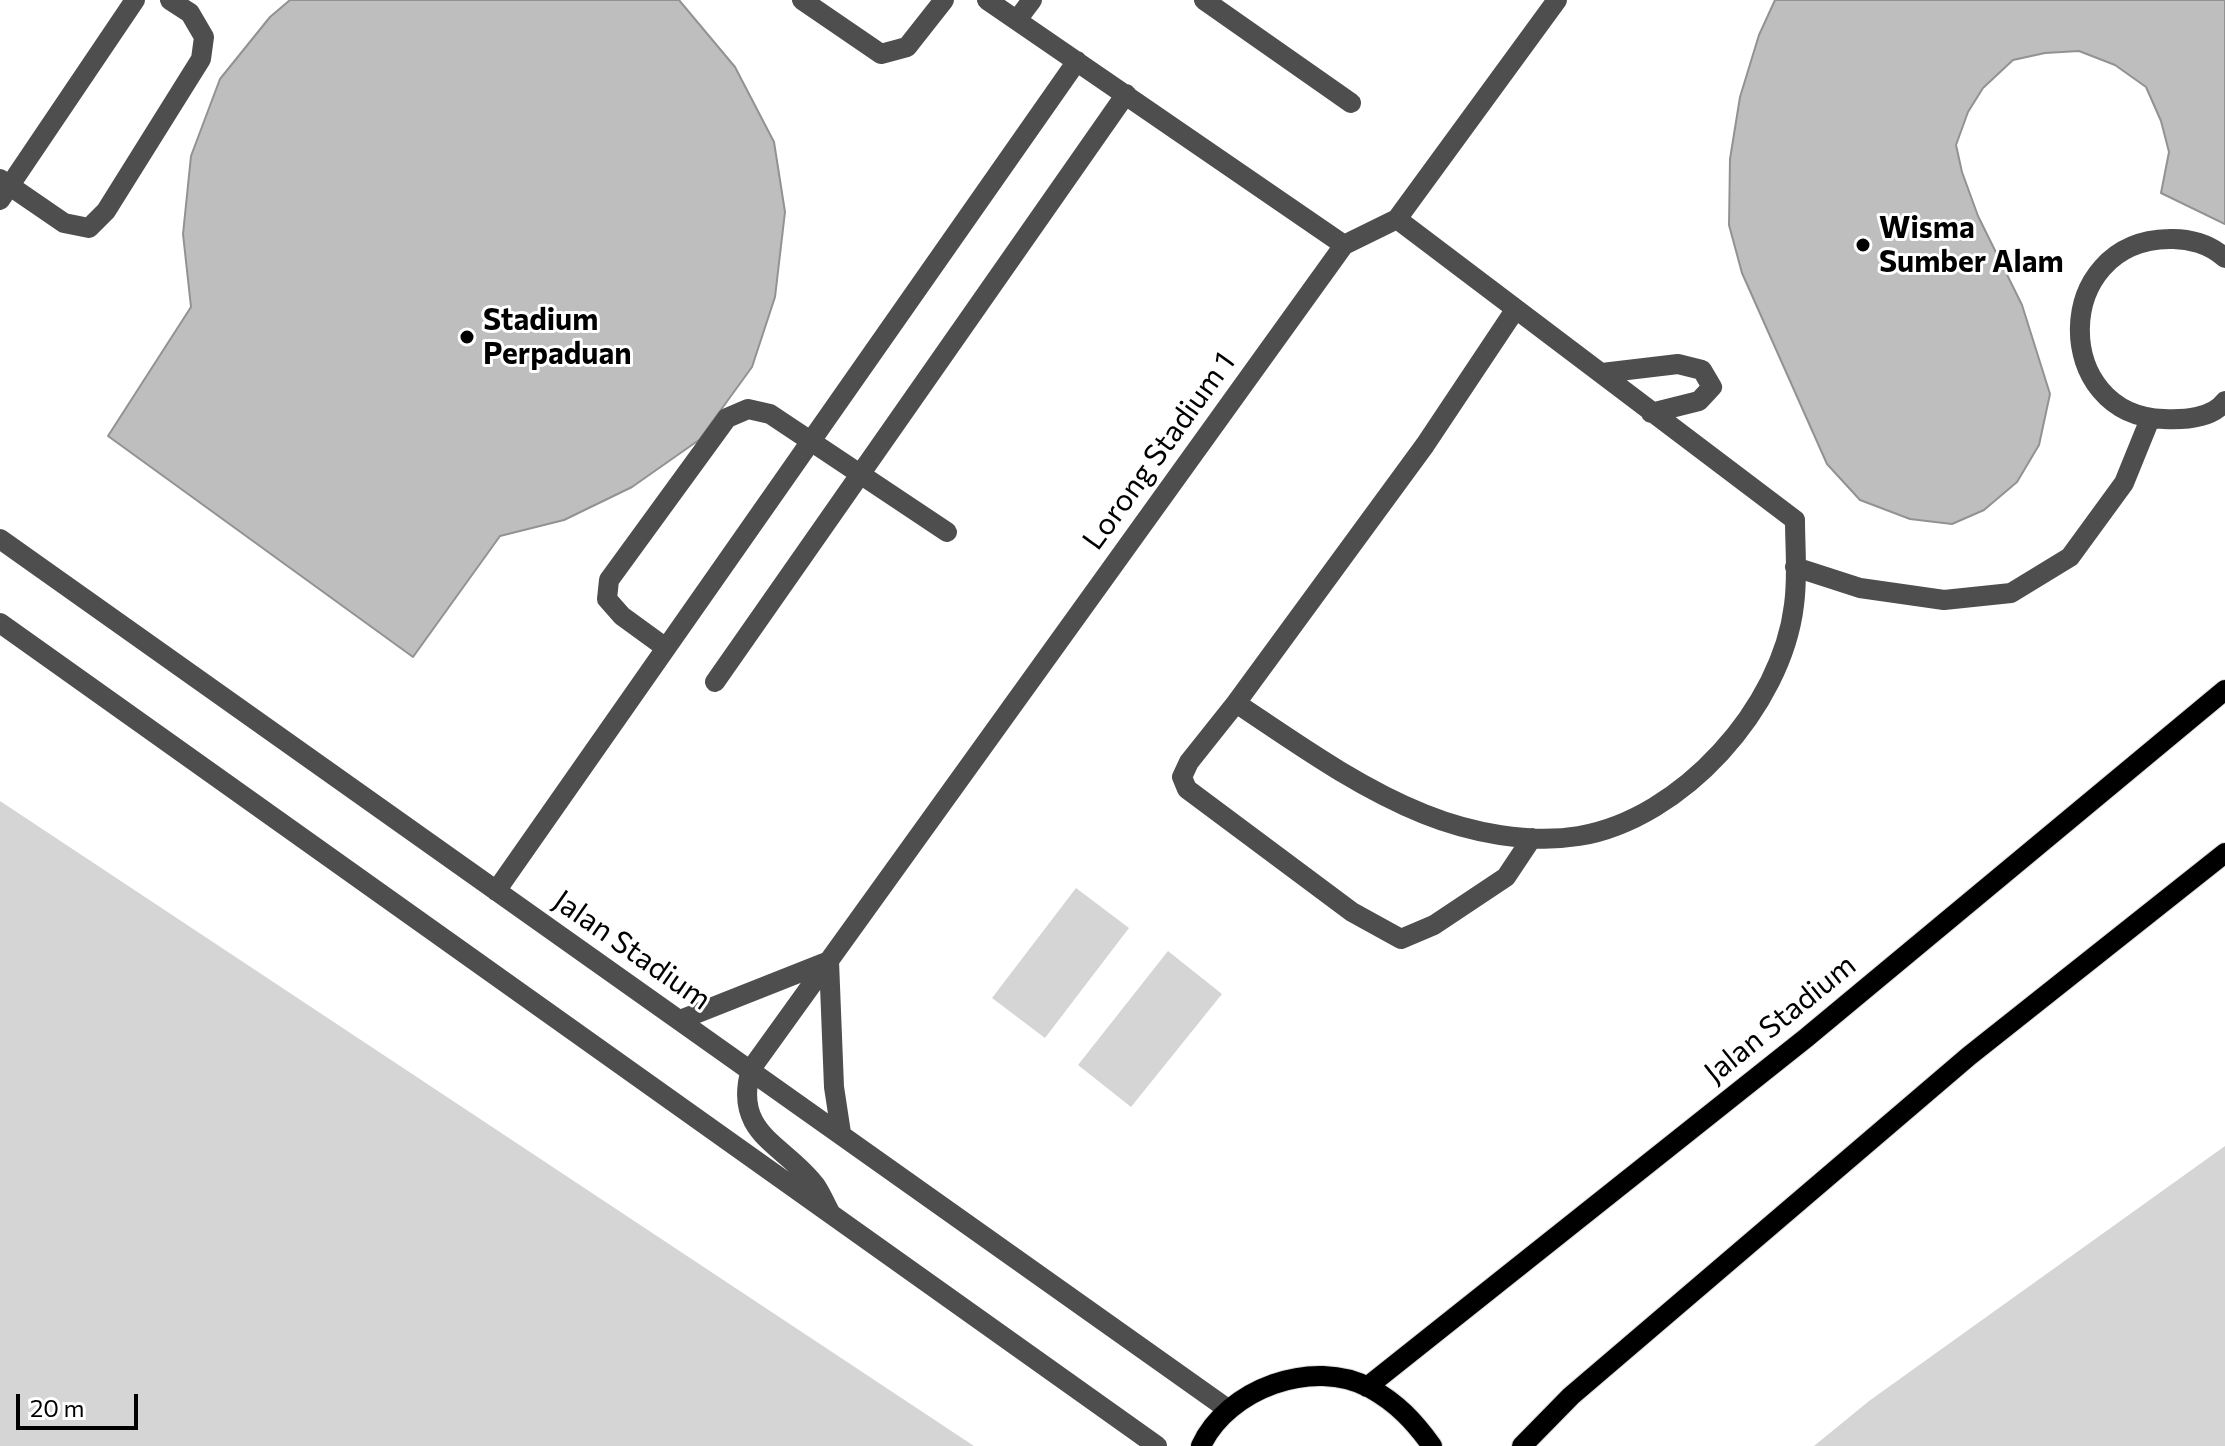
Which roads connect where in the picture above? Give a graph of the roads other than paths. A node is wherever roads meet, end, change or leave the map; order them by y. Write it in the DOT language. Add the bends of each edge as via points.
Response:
graph roads {
  1 [pos="135,0"];
  2 [pos="170,0"];
  3 [pos="802,0"];
  4 [pos="944,0"];
  5 [pos="987,0"];
  6 [pos="1032,0"];
  7 [pos="1204,0"];
  8 [pos="1557,0"];
  9 [pos="1017,20"];
  10 [pos="1077,61"];
  11 [pos="1126,94"];
  12 [pos="1351,103"];
  13 [pos="3,188"];
  14 [pos="1397,219"];
  15 [pos="1344,245"];
  16 [pos="2225,258"];
  17 [pos="1515,310"];
  18 [pos="1602,373"];
  19 [pos="2223,409"];
  20 [pos="1651,413"];
  21 [pos="2150,419"];
  22 [pos="809,439"];
  23 [pos="860,473"];
  24 [pos="947,532"];
  25 [pos="0,539"];
  26 [pos="1795,567"];
  27 [pos="0,623"];
  28 [pos="666,648"];
  29 [pos="715,682"];
  30 [pos="2225,690"];
  31 [pos="1236,703"];
  32 [pos="1532,838"];
  33 [pos="2225,853"];
  34 [pos="496,891"];
  35 [pos="829,961"];
  36 [pos="680,1020"];
  37 [pos="751,1069"];
  38 [pos="841,1133"];
  39 [pos="831,1214"];
  40 [pos="1367,1387"];
  41 [pos="1229,1410"];
  42 [pos="1157,1446"];
  43 [pos="1201,1446"];
  44 [pos="1432,1446"];
  45 [pos="1522,1446"];
  1 -- 13 [label="street"];
  2 -- 13 [label="street" via="190,13 204,37 201,59 106,211 89,228 64,223"];
  3 -- 4 [label="street" via="881,54 907,47"];
  5 -- 9 [label="street"];
  6 -- 9 [label="street"];
  7 -- 12 [label="street"];
  8 -- 14 [label="street, Lorong Stadium 1"];
  9 -- 10 [label="street"];
  10 -- 11 [label="street"];
  10 -- 22 [label="street"];
  11 -- 15 [label="street"];
  11 -- 23 [label="street"];
  14 -- 15 [label="street, Lorong Stadium 1"];
  14 -- 17 [label="street"];
  15 -- 35 [label="street, Lorong Stadium 1"];
  16 -- 21 [label="street" via="2185,238 2150,239 2117,253 2092,278 2079,311 2079,346 2092,379 2117,405"];
  17 -- 18 [label="street"];
  17 -- 31 [label="street" via="1425,445"];
  18 -- 20 [label="street"];
  18 -- 20 [label="street" via="1678,364 1702,370 1712,387 1699,401"];
  19 -- 21 [label="street" via="2185,420"];
  20 -- 26 [label="street" via="1795,520"];
  21 -- 26 [label="street" via="2124,483 2070,557 2011,593 1944,600 1860,588"];
  22 -- 23 [label="street"];
  22 -- 28 [label="street"];
  22 -- 28 [label="street" via="770,414 748,409 727,418 609,580 607,599"];
  23 -- 24 [label="street"];
  23 -- 29 [label="street"];
  25 -- 34 [label="street, Jalan Stadium"];
  26 -- 32 [label="street" via="1794,606 1779,661 1754,709 1720,755 1678,791 1628,821 1580,836"];
  27 -- 39 [label="street"];
  28 -- 34 [label="street"];
  30 -- 40 [label="main road, Jalan Stadium" via="1806,1038"];
  31 -- 32 [label="street" via="1317,758 1424,814"];
  31 -- 32 [label="street" via="1189,762 1182,777 1187,789 1352,912 1401,939 1434,925 1506,877"];
  33 -- 45 [label="main road" via="1946,1076 1571,1396"];
  34 -- 36 [label="street, Jalan Stadium"];
  35 -- 36 [label="street"];
  35 -- 37 [label="street, Lorong Stadium 1"];
  35 -- 38 [label="street"];
  36 -- 37 [label="street, Jalan Stadium"];
  37 -- 38 [label="street, Jalan Stadium"];
  37 -- 39 [label="street" via="745,1087 750,1113 765,1141 815,1185"];
  38 -- 41 [label="street, Jalan Stadium"];
  39 -- 42 [label="street"];
  40 -- 41 [label="main road" via="1330,1378 1292,1379 1256,1391"];
  40 -- 44 [label="main road" via="1410,1415"];
  41 -- 43 [label="main road"];
}
